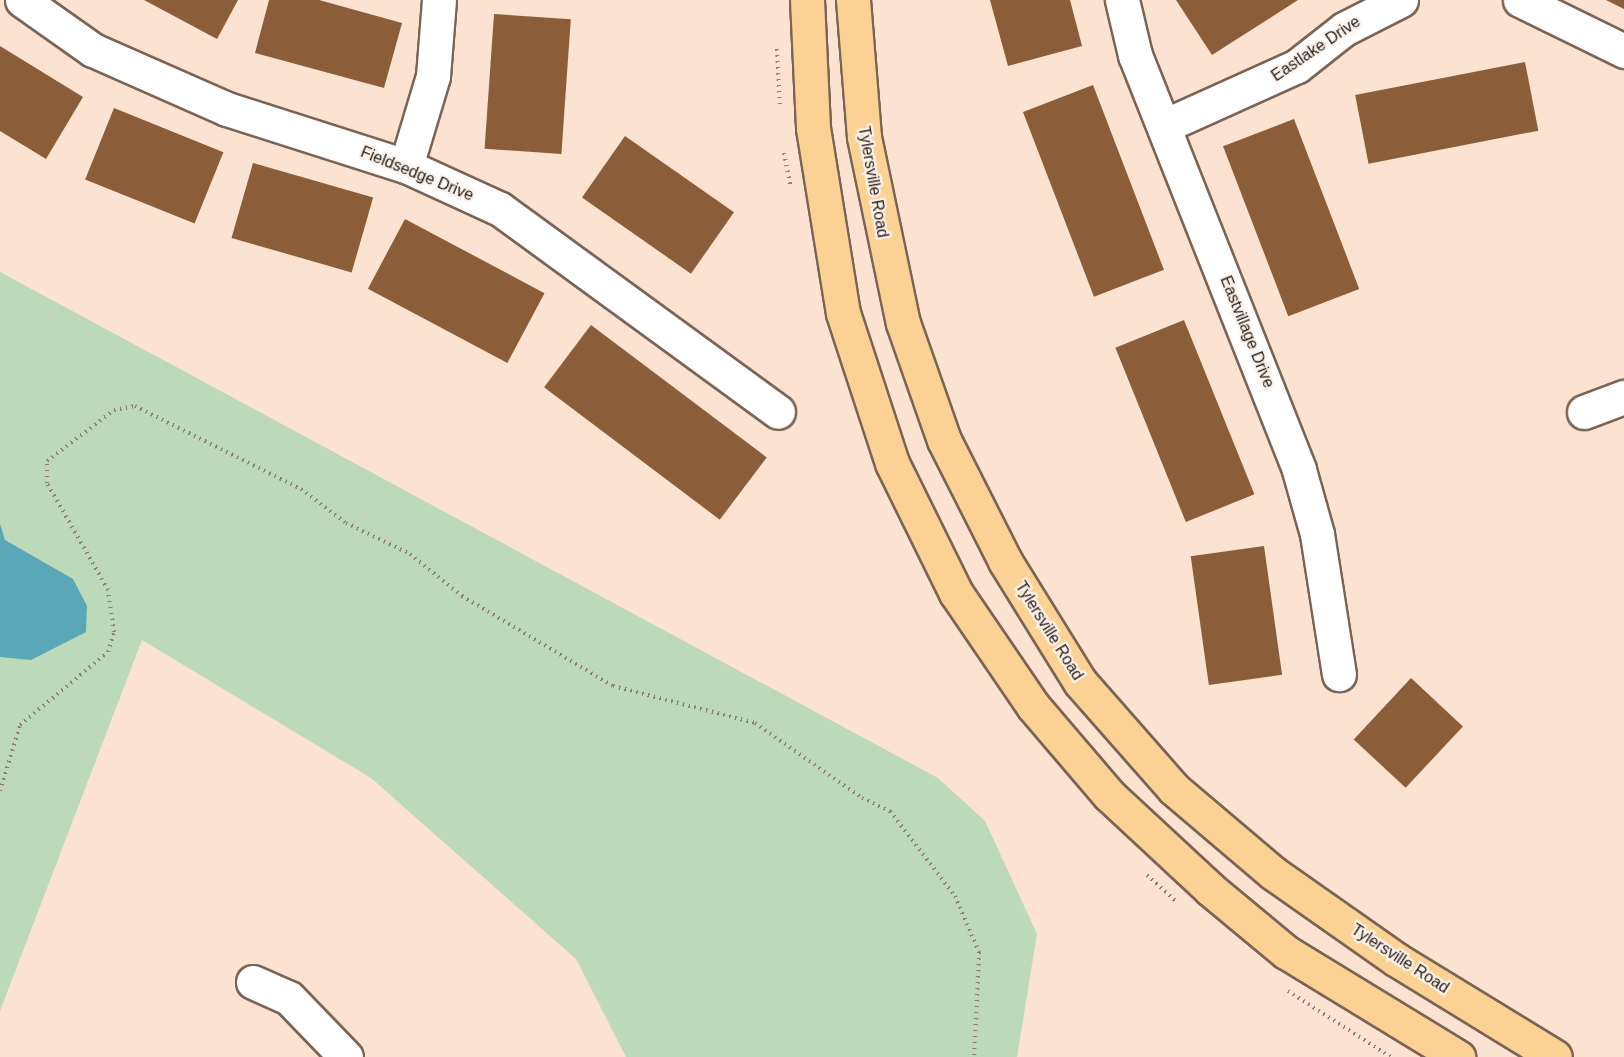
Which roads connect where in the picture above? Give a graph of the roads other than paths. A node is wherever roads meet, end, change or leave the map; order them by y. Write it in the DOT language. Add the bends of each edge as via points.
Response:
graph roads {
  1 [pos="22,0"];
  2 [pos="440,0"];
  3 [pos="807,0"];
  4 [pos="854,0"];
  5 [pos="1122,0"];
  6 [pos="1401,0"];
  7 [pos="1520,0"];
  8 [pos="1624,51"];
  9 [pos="1164,126"];
  10 [pos="406,166"];
  11 [pos="1624,397"];
  12 [pos="777,412"];
  13 [pos="1584,412"];
  14 [pos="1339,674"];
  15 [pos="253,982"];
  16 [pos="346,1057"];
  17 [pos="1458,1057"];
  18 [pos="1556,1057"];
  1 -- 10 [label="street, Fieldsedge Drive" via="93,50 227,109"];
  2 -- 10 [label="street" via="433,76"];
  3 -- 17 [label="main road" via="813,128 843,313 892,463 956,593 1033,706 1109,795 1210,889 1286,952"];
  4 -- 18 [label="main road, Tylersville Road" via="864,137 903,323 944,440 1005,561 1080,682 1174,789 1273,873 1397,960"];
  5 -- 9 [label="street, Eastvillage Drive" via="1135,56"];
  6 -- 9 [label="street, Eastlake Drive" via="1344,29 1297,66"];
  7 -- 8 [label="street"];
  9 -- 14 [label="street, Eastvillage Drive" via="1299,470 1317,534"];
  10 -- 12 [label="street, Fieldsedge Drive" via="500,209"];
  11 -- 13 [label="street"];
  15 -- 16 [label="street" via="289,998"];
}
